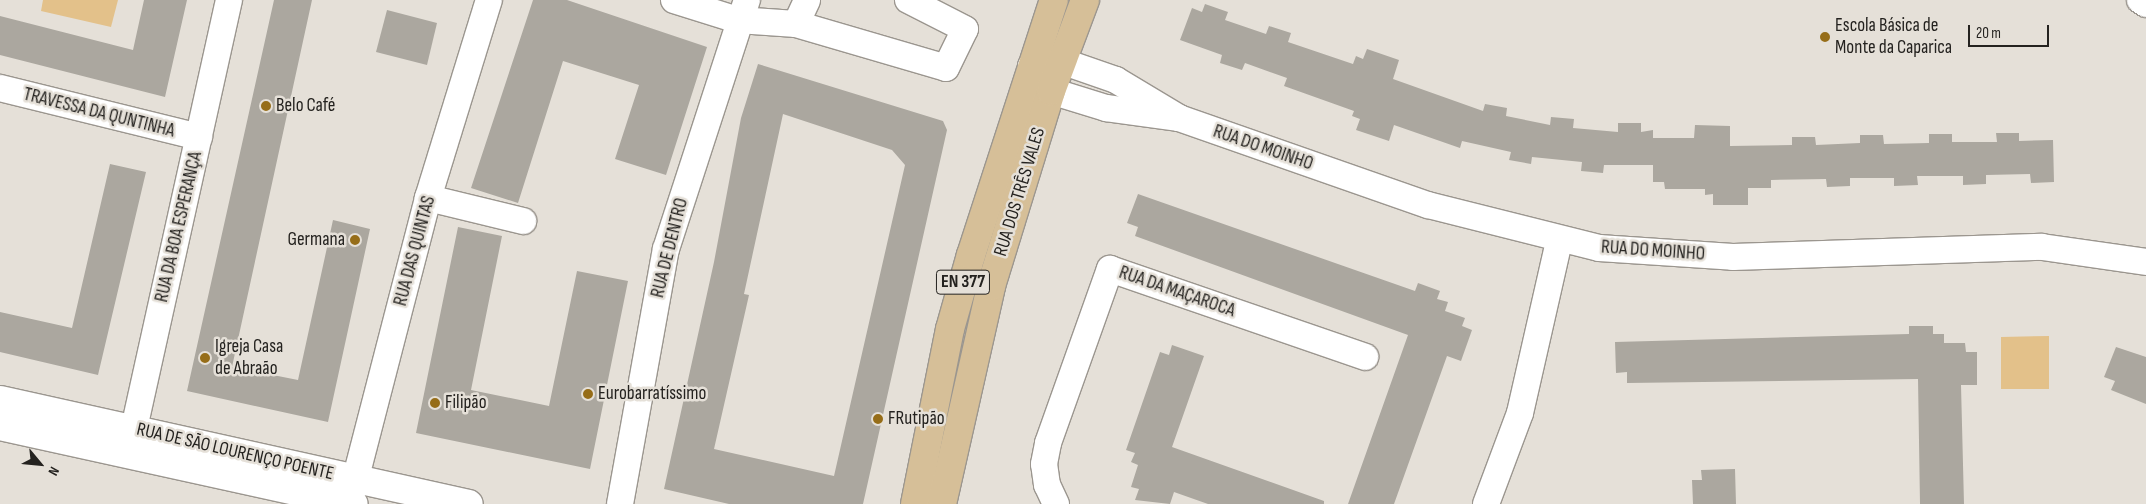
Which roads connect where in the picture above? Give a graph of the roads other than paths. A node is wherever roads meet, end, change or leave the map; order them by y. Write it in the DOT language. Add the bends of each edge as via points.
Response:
graph roads {
  1 [pos="229,0"];
  2 [pos="489,0"];
  3 [pos="674,0"];
  4 [pos="807,0"];
  5 [pos="908,0"];
  6 [pos="1054,0"];
  7 [pos="1085,0"];
  8 [pos="2140,0"];
  9 [pos="2146,4"];
  10 [pos="742,10"];
  11 [pos="796,24"];
  12 [pos="1061,61"];
  13 [pos="1031,66"];
  14 [pos="0,88"];
  15 [pos="1051,91"];
  16 [pos="1179,118"];
  17 [pos="199,138"];
  18 [pos="428,198"];
  19 [pos="523,221"];
  20 [pos="1559,241"];
  21 [pos="2146,262"];
  22 [pos="1365,357"];
  23 [pos="0,400"];
  24 [pos="0,426"];
  25 [pos="131,442"];
  26 [pos="352,498"];
  27 [pos="469,504"];
  28 [pos="620,504"];
  29 [pos="915,504"];
  30 [pos="942,504"];
  31 [pos="1056,504"];
  32 [pos="1486,504"];
  1 -- 17 [label="street, RUA DA BOA ESPERANÇA"];
  2 -- 18 [label="street, RUA DAS QUINTAS"];
  3 -- 10 [label="street"];
  4 -- 11 [label="street"];
  5 -- 11 [label="street" via="965,29 946,68"];
  6 -- 13 [label="main road, RUA DOS TRÊS VALES / EN 377"];
  7 -- 12 [label="main road, RUA DOS TRÊS VALES / EN 377"];
  8 -- 9 [label="street"];
  10 -- 11 [label="street"];
  10 -- 28 [label="street, RUA DE DENTRO" via="666,250"];
  12 -- 13 [label="street, RUA DO MOINHO"];
  12 -- 15 [label="main road, RUA DOS TRÊS VALES / EN 377"];
  12 -- 16 [label="street, RUA DO MOINHO" via="1116,80"];
  13 -- 15 [label="street"];
  13 -- 29 [label="main road, RUA DOS TRÊS VALES / EN 377" via="950,329"];
  14 -- 17 [label="street, TRAVESSA DA QUNTINHA"];
  15 -- 16 [label="street, RUA DO MOINHO" via="1106,108"];
  15 -- 30 [label="main road, RUA DOS TRÊS VALES / EN 377" via="991,286"];
  16 -- 20 [label="street, RUA DO MOINHO" via="1428,206"];
  17 -- 25 [label="street, RUA DA BOA ESPERANÇA"];
  18 -- 19 [label="street"];
  18 -- 26 [label="street, RUA DAS QUINTAS"];
  20 -- 21 [label="street, RUA DO MOINHO" via="1600,248 1733,256 2042,247"];
  20 -- 32 [label="street" via="1520,413"];
  22 -- 31 [label="street, RUA DA MAÇAROCA" via="1110,269 1048,443 1044,464 1047,484"];
  23 -- 25 [label="street, RUA DE SÃO LOURENÇO POENTE"];
  24 -- 25 [label="street, RUA DE SÃO LOURENÇO POENTE"];
  25 -- 26 [label="street, RUA DE SÃO LOURENÇO POENTE"];
  26 -- 27 [label="street, RUA DE SÃO LOURENÇO POENTE"];
}
